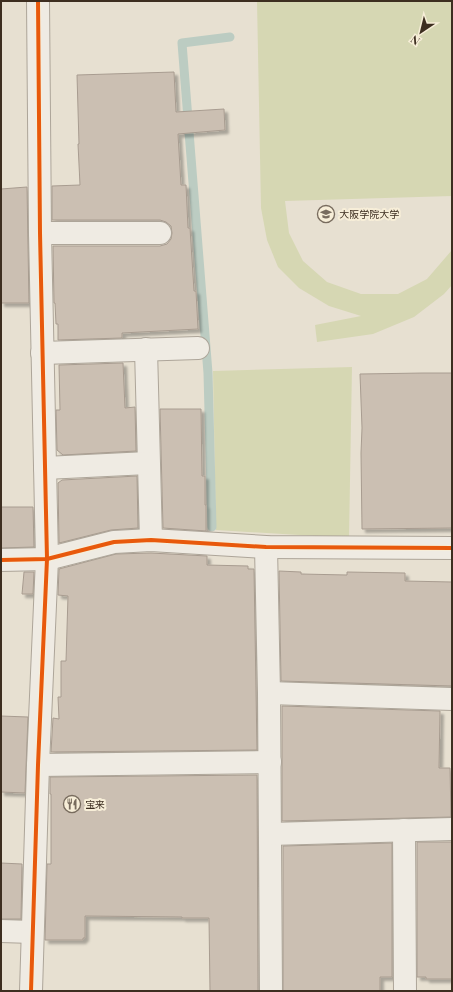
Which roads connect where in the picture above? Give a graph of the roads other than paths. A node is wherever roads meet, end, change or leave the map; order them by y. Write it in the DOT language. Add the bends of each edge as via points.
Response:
graph roads {
  1 [pos="38,1"];
  2 [pos="160,232"];
  3 [pos="40,233"];
  4 [pos="198,348"];
  5 [pos="146,350"];
  6 [pos="42,353"];
  7 [pos="148,463"];
  8 [pos="45,468"];
  9 [pos="151,540"];
  10 [pos="266,547"];
  11 [pos="452,548"];
  12 [pos="47,559"];
  13 [pos="1,560"];
  14 [pos="269,692"];
  15 [pos="452,699"];
  16 [pos="270,762"];
  17 [pos="38,765"];
  18 [pos="452,829"];
  19 [pos="404,830"];
  20 [pos="270,834"];
  21 [pos="1,931"];
  22 [pos="32,932"];
  23 [pos="31,991"];
  24 [pos="271,991"];
  25 [pos="405,991"];
  1 -- 3 [label="street"];
  2 -- 3 [label="street"];
  3 -- 6 [label="street"];
  4 -- 5 [label="street"];
  5 -- 6 [label="street"];
  5 -- 7 [label="street"];
  6 -- 8 [label="street"];
  7 -- 8 [label="street"];
  7 -- 9 [label="street"];
  8 -- 12 [label="street"];
  9 -- 10 [label="street"];
  9 -- 12 [label="street" via="114,542"];
  10 -- 11 [label="street"];
  10 -- 14 [label="street"];
  12 -- 13 [label="street"];
  12 -- 17 [label="street"];
  14 -- 15 [label="street"];
  14 -- 16 [label="street"];
  16 -- 17 [label="street"];
  16 -- 20 [label="street"];
  17 -- 22 [label="street"];
  18 -- 19 [label="street"];
  19 -- 20 [label="street"];
  19 -- 25 [label="street"];
  20 -- 24 [label="street"];
  21 -- 22 [label="street"];
  22 -- 23 [label="street"];
}
